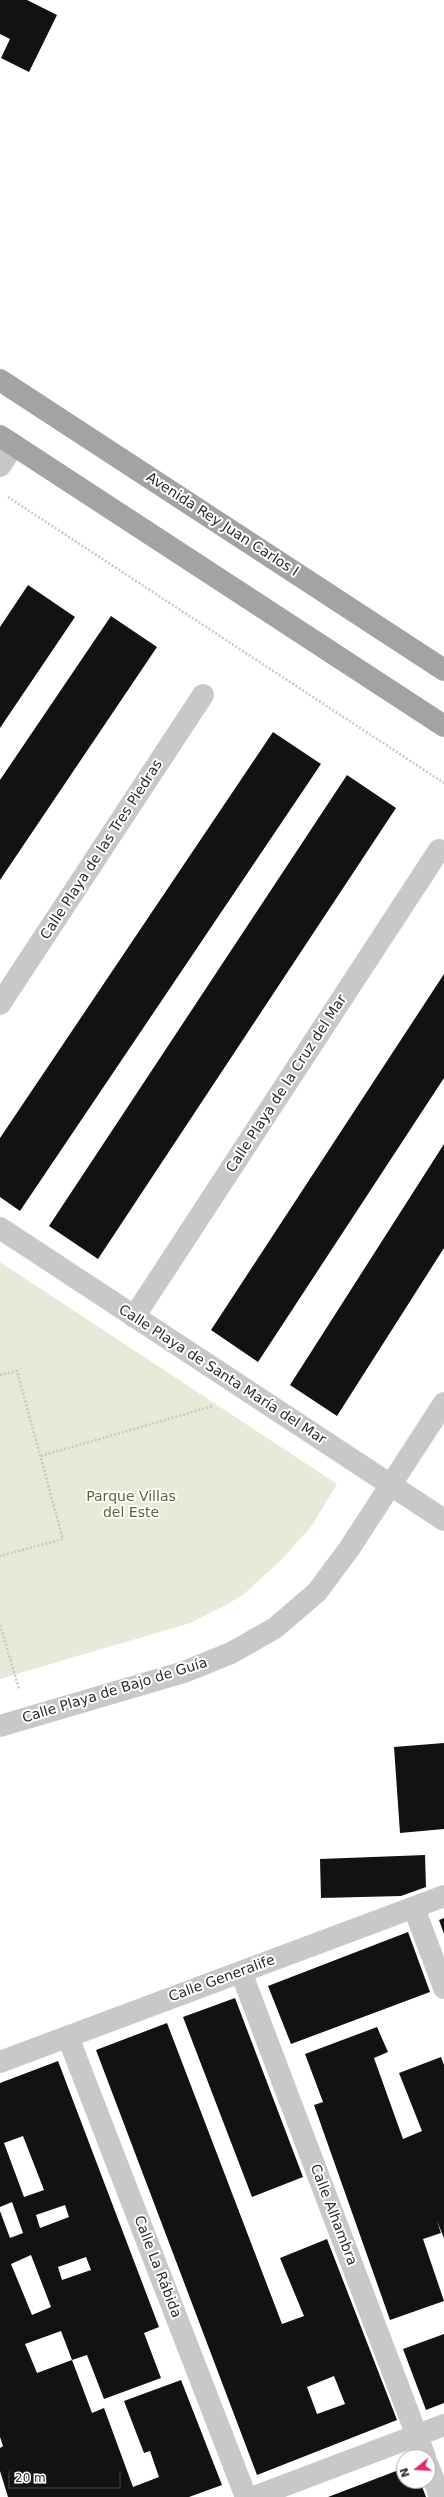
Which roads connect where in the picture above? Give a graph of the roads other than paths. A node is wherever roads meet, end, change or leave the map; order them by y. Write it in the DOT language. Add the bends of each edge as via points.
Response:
graph roads {
  1 [pos="0,380"];
  2 [pos="7,440"];
  3 [pos="0,466"];
  4 [pos="444,670"];
  5 [pos="203,695"];
  6 [pos="444,726"];
  7 [pos="439,850"];
  8 [pos="0,1004"];
  9 [pos="0,1228"];
  10 [pos="134,1317"];
  11 [pos="444,1403"];
  12 [pos="390,1485"];
  13 [pos="444,1520"];
  14 [pos="0,1726"];
  15 [pos="444,1896"];
  16 [pos="414,1908"];
  17 [pos="241,1972"];
  18 [pos="444,1988"];
  19 [pos="68,2037"];
  20 [pos="0,2062"];
  21 [pos="444,2425"];
  22 [pos="417,2435"];
  23 [pos="422,2449"];
  24 [pos="436,2486"];
  25 [pos="246,2497"];
  26 [pos="254,2497"];
  27 [pos="440,2497"];
  1 -- 4 [label="main road, Avenida Rey Juan Carlos I"];
  2 -- 3 [label="street"];
  2 -- 6 [label="main road"];
  5 -- 8 [label="street, Calle Playa de las Tres Piedras"];
  7 -- 10 [label="street, Calle Playa de la Cruz del Mar"];
  9 -- 10 [label="street, Calle Playa de Santa María del Mar"];
  10 -- 12 [label="street, Calle Playa de Santa María del Mar"];
  11 -- 12 [label="street, Calle Playa de Bajo de Guía"];
  12 -- 13 [label="street, Calle Playa de Santa María del Mar"];
  12 -- 14 [label="street, Calle Playa de Bajo de Guía" via="349,1549 317,1592 275,1628 231,1653 184,1672"];
  15 -- 16 [label="street, Calle Generalife"];
  16 -- 17 [label="street, Calle Generalife"];
  16 -- 18 [label="street"];
  17 -- 19 [label="street, Calle Generalife"];
  17 -- 22 [label="street, Calle Alhambra"];
  19 -- 20 [label="street, Calle Generalife"];
  19 -- 25 [label="street, Calle La Rábida"];
  21 -- 22 [label="street"];
  22 -- 23 [label="street, Calle Alhambra"];
  22 -- 26 [label="street"];
  24 -- 27 [label="street"];
}
